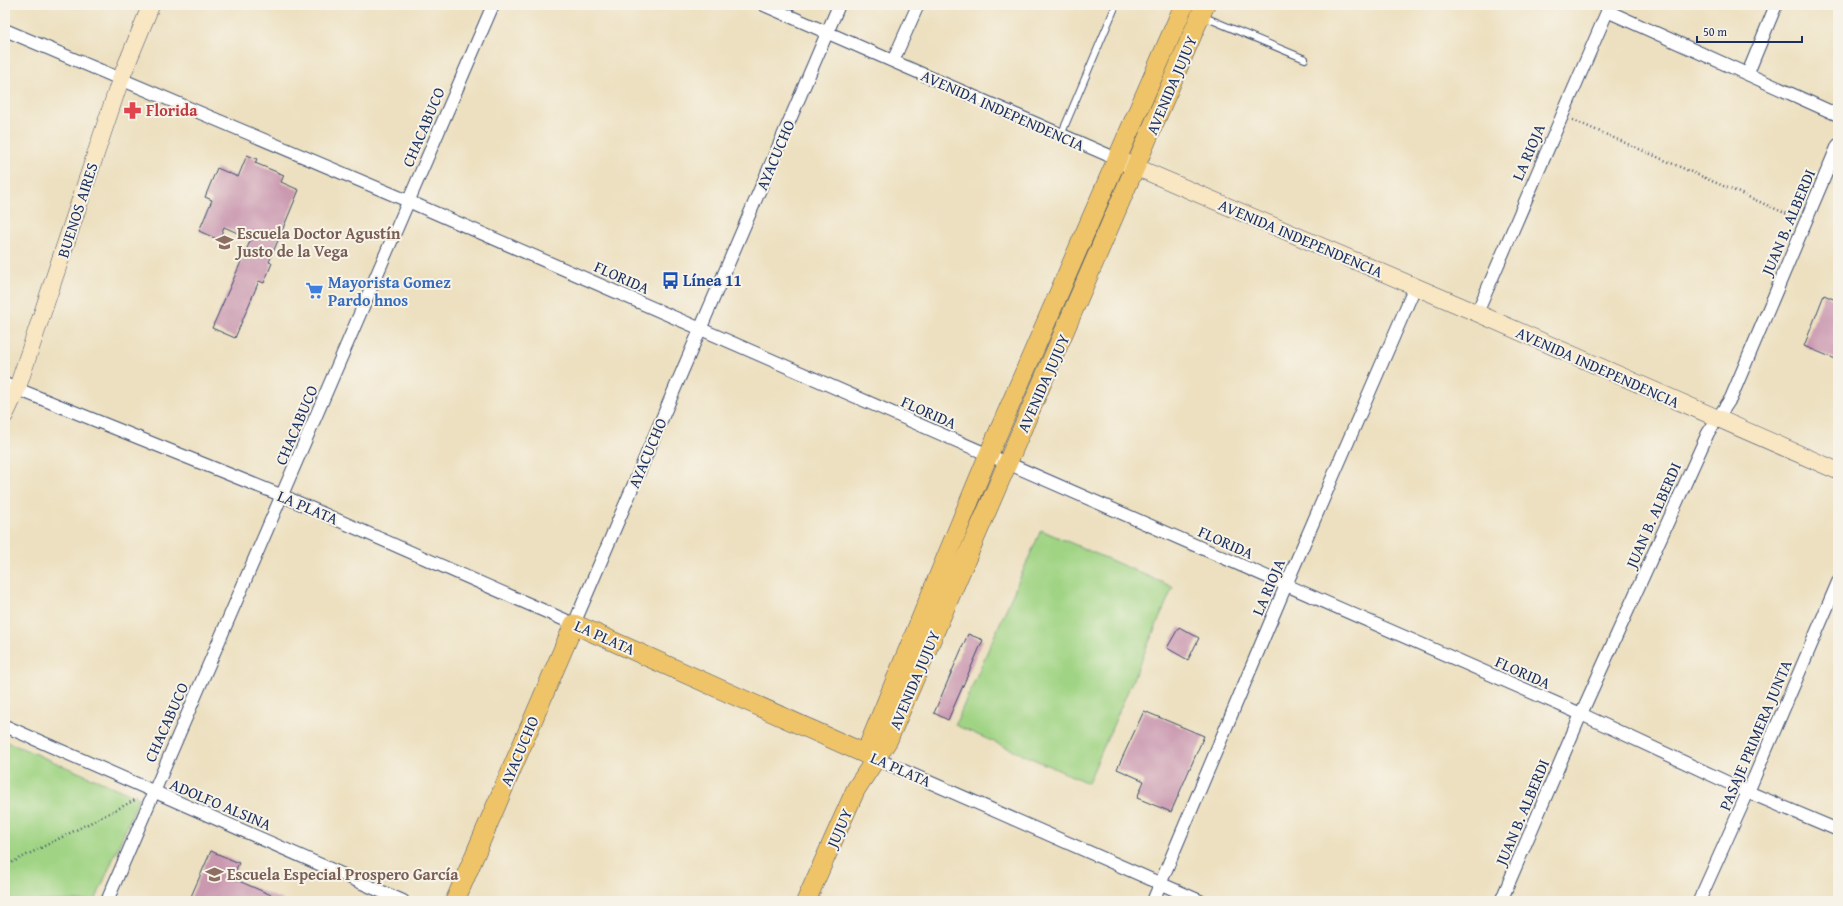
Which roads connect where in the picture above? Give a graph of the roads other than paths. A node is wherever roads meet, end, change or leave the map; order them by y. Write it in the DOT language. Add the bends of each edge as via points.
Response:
graph roads {
  1 [pos="151,5"];
  2 [pos="493,5"];
  3 [pos="764,5"];
  4 [pos="838,5"];
  5 [pos="918,5"];
  6 [pos="1116,5"];
  7 [pos="1184,5"];
  8 [pos="1776,5"];
  9 [pos="1608,8"];
  10 [pos="1203,10"];
  11 [pos="5,30"];
  12 [pos="827,33"];
  13 [pos="1305,59"];
  14 [pos="893,61"];
  15 [pos="1748,73"];
  16 [pos="121,78"];
  17 [pos="1838,115"];
  18 [pos="1061,135"];
  19 [pos="1838,145"];
  20 [pos="1116,159"];
  21 [pos="1136,168"];
  22 [pos="408,201"];
  23 [pos="1415,287"];
  24 [pos="1477,313"];
  25 [pos="700,329"];
  26 [pos="11,387"];
  27 [pos="5,415"];
  28 [pos="1716,419"];
  29 [pos="988,456"];
  30 [pos="1007,464"];
  31 [pos="1838,471"];
  32 [pos="283,496"];
  33 [pos="1838,582"];
  34 [pos="1286,585"];
  35 [pos="574,624"];
  36 [pos="1581,714"];
  37 [pos="5,726"];
  38 [pos="871,756"];
  39 [pos="153,792"];
  40 [pos="1748,792"];
  41 [pos="1838,830"];
  42 [pos="1160,884"];
  43 [pos="107,901"];
  44 [pos="403,901"];
  45 [pos="455,901"];
  46 [pos="806,901"];
  47 [pos="1152,901"];
  48 [pos="1200,901"];
  49 [pos="1501,901"];
  50 [pos="1699,901"];
  1 -- 16 [label="main road, BUENOS AIRES"];
  2 -- 22 [label="street, CHACABUCO"];
  3 -- 12 [label="street, AVENIDA INDEPENDENCIA"];
  4 -- 12 [label="street, AYACUCHO"];
  5 -- 14 [label="street"];
  6 -- 18 [label="lane"];
  7 -- 20 [label="main road, AVENIDA JUJUY"];
  8 -- 15 [label="street"];
  9 -- 15 [label="street"];
  9 -- 24 [label="street, LA RIOJA"];
  10 -- 13 [label="lane"];
  10 -- 21 [label="main road, AVENIDA JUJUY"];
  11 -- 16 [label="street, FLORIDA"];
  12 -- 14 [label="street, AVENIDA INDEPENDENCIA"];
  12 -- 25 [label="street, AYACUCHO"];
  14 -- 18 [label="street, AVENIDA INDEPENDENCIA"];
  15 -- 17 [label="street"];
  16 -- 22 [label="street, FLORIDA"];
  16 -- 26 [label="main road, BUENOS AIRES"];
  18 -- 20 [label="street, AVENIDA INDEPENDENCIA"];
  19 -- 28 [label="street, JUAN B. ALBERDI" via="1731,398"];
  20 -- 21 [label="main road, AVENIDA INDEPENDENCIA"];
  20 -- 29 [label="main road, AVENIDA JUJUY"];
  21 -- 23 [label="main road, AVENIDA INDEPENDENCIA"];
  21 -- 30 [label="main road, AVENIDA JUJUY"];
  22 -- 25 [label="street, FLORIDA"];
  22 -- 32 [label="street, CHACABUCO"];
  23 -- 24 [label="main road, AVENIDA INDEPENDENCIA"];
  23 -- 34 [label="street, LA RIOJA"];
  24 -- 28 [label="main road, AVENIDA INDEPENDENCIA"];
  25 -- 29 [label="street, FLORIDA"];
  25 -- 35 [label="street, AYACUCHO"];
  26 -- 27 [label="main road, BUENOS AIRES"];
  26 -- 32 [label="street, LA PLATA"];
  28 -- 31 [label="main road, AVENIDA INDEPENDENCIA"];
  28 -- 36 [label="street, JUAN B. ALBERDI"];
  29 -- 30 [label="street, FLORIDA"];
  29 -- 38 [label="main road, AVENIDA JUJUY"];
  30 -- 34 [label="street, FLORIDA"];
  30 -- 38 [label="main road, AVENIDA JUJUY" via="888,740"];
  32 -- 35 [label="street, LA PLATA"];
  32 -- 39 [label="street, CHACABUCO"];
  33 -- 40 [label="street, PASAJE PRIMERA JUNTA"];
  34 -- 36 [label="street, FLORIDA"];
  34 -- 42 [label="street, LA RIOJA"];
  35 -- 38 [label="main road, LA PLATA"];
  35 -- 45 [label="main road, AYACUCHO"];
  36 -- 40 [label="street, FLORIDA"];
  36 -- 49 [label="street, JUAN B. ALBERDI"];
  37 -- 39 [label="street, ADOLFO ALSINA"];
  38 -- 42 [label="street, LA PLATA"];
  38 -- 46 [label="main road, JUJUY"];
  39 -- 43 [label="street, CHACABUCO"];
  39 -- 44 [label="street, ADOLFO ALSINA"];
  40 -- 41 [label="street, FLORIDA"];
  40 -- 50 [label="street, PASAJE PRIMERA JUNTA"];
  42 -- 47 [label="street, LA RIOJA"];
  42 -- 48 [label="street, LA PLATA"];
}
